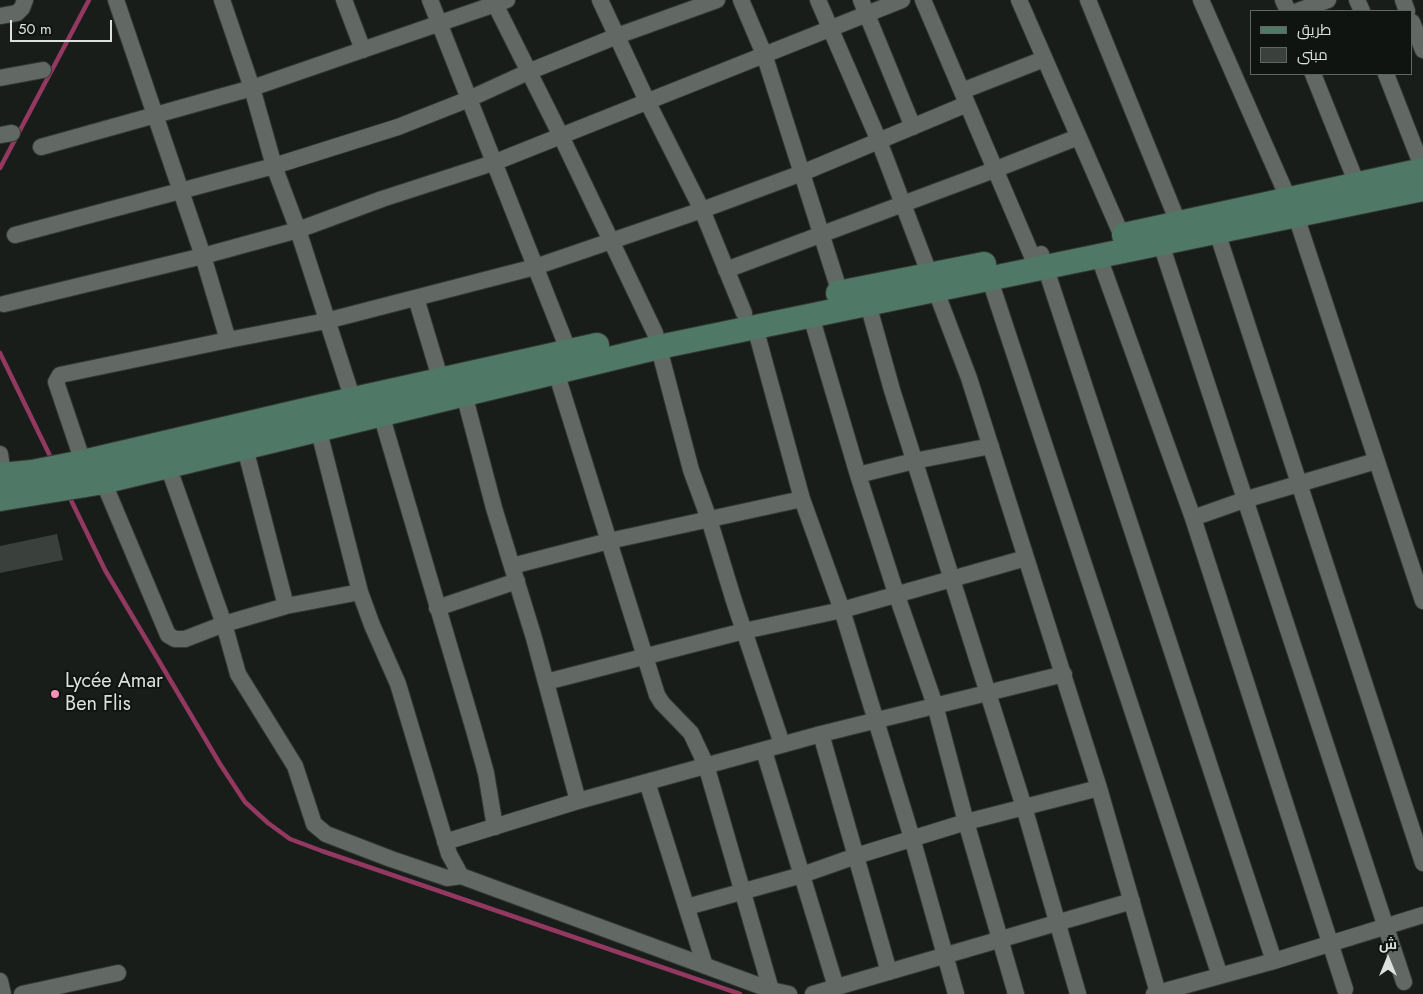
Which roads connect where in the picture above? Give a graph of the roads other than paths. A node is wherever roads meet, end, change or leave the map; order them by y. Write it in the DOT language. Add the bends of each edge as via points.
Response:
graph roads {
  1 [pos="25,0"];
  2 [pos="116,0"];
  3 [pos="222,0"];
  4 [pos="344,0"];
  5 [pos="430,0"];
  6 [pos="600,0"];
  7 [pos="718,0"];
  8 [pos="742,0"];
  9 [pos="818,0"];
  10 [pos="902,0"];
  11 [pos="923,0"];
  12 [pos="1019,0"];
  13 [pos="1088,0"];
  14 [pos="1201,0"];
  15 [pos="1328,0"];
  16 [pos="498,2"];
  17 [pos="864,7"];
  18 [pos="1301,10"];
  19 [pos="0,16"];
  20 [pos="439,24"];
  21 [pos="1413,25"];
  22 [pos="830,28"];
  23 [pos="617,36"];
  24 [pos="363,50"];
  25 [pos="1423,50"];
  26 [pos="764,54"];
  27 [pos="1044,58"];
  28 [pos="43,70"];
  29 [pos="528,72"];
  30 [pos="1313,75"];
  31 [pos="1386,75"];
  32 [pos="0,78"];
  33 [pos="252,88"];
  34 [pos="964,98"];
  35 [pos="469,99"];
  36 [pos="647,101"];
  37 [pos="155,115"];
  38 [pos="912,127"];
  39 [pos="561,136"];
  40 [pos="1078,137"];
  41 [pos="879,141"];
  42 [pos="41,147"];
  43 [pos="493,163"];
  44 [pos="274,166"];
  45 [pos="994,170"];
  46 [pos="1423,170"];
  47 [pos="802,173"];
  48 [pos="1357,184"];
  49 [pos="1423,189"];
  50 [pos="180,190"];
  51 [pos="904,204"];
  52 [pos="1292,207"];
  53 [pos="702,210"];
  54 [pos="298,230"];
  55 [pos="1182,231"];
  56 [pos="1217,232"];
  57 [pos="821,234"];
  58 [pos="15,235"];
  59 [pos="1122,236"];
  60 [pos="611,242"];
  61 [pos="1162,244"];
  62 [pos="203,256"];
  63 [pos="1099,257"];
  64 [pos="1040,259"];
  65 [pos="535,267"];
  66 [pos="726,270"];
  67 [pos="990,280"];
  68 [pos="934,282"];
  69 [pos="840,293"];
  70 [pos="416,298"];
  71 [pos="4,304"];
  72 [pos="868,304"];
  73 [pos="811,316"];
  74 [pos="749,320"];
  75 [pos="326,321"];
  76 [pos="228,340"];
  77 [pos="657,340"];
  78 [pos="569,352"];
  79 [pos="556,372"];
  80 [pos="440,380"];
  81 [pos="464,394"];
  82 [pos="354,400"];
  83 [pos="381,414"];
  84 [pos="316,419"];
  85 [pos="991,446"];
  86 [pos="245,448"];
  87 [pos="914,461"];
  88 [pos="1376,461"];
  89 [pos="78,463"];
  90 [pos="168,466"];
  91 [pos="1,468"];
  92 [pos="858,475"];
  93 [pos="34,482"];
  94 [pos="101,482"];
  95 [pos="1299,483"];
  96 [pos="0,499"];
  97 [pos="802,499"];
  98 [pos="1244,500"];
  99 [pos="1193,518"];
  100 [pos="709,520"];
  101 [pos="609,540"];
  102 [pos="1026,558"];
  103 [pos="514,573"];
  104 [pos="951,579"];
  105 [pos="360,592"];
  106 [pos="896,593"];
  107 [pos="1423,601"];
  108 [pos="286,606"];
  109 [pos="437,608"];
  110 [pos="842,610"];
  111 [pos="224,624"];
  112 [pos="744,631"];
  113 [pos="645,655"];
  114 [pos="1064,674"];
  115 [pos="546,682"];
  116 [pos="989,692"];
  117 [pos="934,705"];
  118 [pos="875,720"];
  119 [pos="821,734"];
  120 [pos="782,744"];
  121 [pos="764,750"];
  122 [pos="706,765"];
  123 [pos="646,782"];
  124 [pos="1099,788"];
  125 [pos="578,801"];
  126 [pos="1024,807"];
  127 [pos="966,822"];
  128 [pos="495,827"];
  129 [pos="912,838"];
  130 [pos="445,842"];
  131 [pos="856,856"];
  132 [pos="1423,863"];
  133 [pos="802,875"];
  134 [pos="461,876"];
  135 [pos="743,892"];
  136 [pos="1132,901"];
  137 [pos="686,907"];
  138 [pos="1423,915"];
  139 [pos="1058,922"];
  140 [pos="1385,926"];
  141 [pos="1001,938"];
  142 [pos="1330,943"];
  143 [pos="946,954"];
  144 [pos="1274,961"];
  145 [pos="705,966"];
  146 [pos="889,972"];
  147 [pos="118,973"];
  148 [pos="1220,976"];
  149 [pos="0,982"];
  150 [pos="1404,982"];
  151 [pos="836,987"];
  152 [pos="1345,989"];
  153 [pos="771,990"];
  154 [pos="3,994"];
  155 [pos="22,994"];
  156 [pos="789,994"];
  157 [pos="813,994"];
  158 [pos="956,994"];
  159 [pos="1016,994"];
  160 [pos="1078,994"];
  161 [pos="1156,994"];
  1 -- 19 [label="street" via="17,13"];
  2 -- 37 [label="street"];
  3 -- 33 [label="street"];
  4 -- 24 [label="street"];
  5 -- 20 [label="street"];
  6 -- 23 [label="street"];
  7 -- 23 [label="street"];
  8 -- 26 [label="street"];
  9 -- 22 [label="street"];
  10 -- 17 [label="street"];
  11 -- 34 [label="street"];
  12 -- 27 [label="street"];
  13 -- 55 [label="street"];
  14 -- 52 [label="street"];
  15 -- 18 [label="street"];
  16 -- 20 [label="street"];
  16 -- 29 [label="street"];
  17 -- 22 [label="street"];
  17 -- 38 [label="street"];
  20 -- 24 [label="street"];
  20 -- 35 [label="street"];
  21 -- 25 [label="street"];
  22 -- 26 [label="street"];
  22 -- 41 [label="street"];
  23 -- 29 [label="street"];
  23 -- 36 [label="street"];
  24 -- 33 [label="street"];
  26 -- 36 [label="street"];
  26 -- 47 [label="street"];
  27 -- 34 [label="street"];
  27 -- 40 [label="street"];
  28 -- 32 [label="street"];
  29 -- 35 [label="street"];
  29 -- 39 [label="street"];
  30 -- 48 [label="street"];
  31 -- 46 [label="street"];
  33 -- 37 [label="street"];
  33 -- 44 [label="street"];
  34 -- 38 [label="street"];
  34 -- 45 [label="street"];
  35 -- 43 [label="street"];
  35 -- 44 [label="street" via="398,127"];
  36 -- 39 [label="street"];
  36 -- 53 [label="street"];
  37 -- 42 [label="street"];
  37 -- 50 [label="street"];
  38 -- 41 [label="street"];
  39 -- 43 [label="street"];
  39 -- 60 [label="street"];
  40 -- 45 [label="street"];
  40 -- 59 [label="street"];
  41 -- 47 [label="street"];
  41 -- 51 [label="street"];
  43 -- 54 [label="street"];
  43 -- 65 [label="street"];
  44 -- 50 [label="street"];
  44 -- 54 [label="street"];
  45 -- 51 [label="street"];
  45 -- 64 [label="street"];
  46 -- 48 [label="main road"];
  47 -- 53 [label="street"];
  47 -- 57 [label="street"];
  48 -- 52 [label="main road"];
  49 -- 52 [label="main road"];
  50 -- 58 [label="street"];
  50 -- 62 [label="street"];
  51 -- 57 [label="street"];
  51 -- 68 [label="street"];
  52 -- 55 [label="main road"];
  52 -- 56 [label="main road"];
  52 -- 88 [label="street"];
  53 -- 60 [label="street"];
  53 -- 66 [label="street"];
  54 -- 62 [label="street"];
  54 -- 75 [label="street"];
  55 -- 56 [label="main road"];
  55 -- 59 [label="main road"];
  55 -- 61 [label="main road"];
  56 -- 95 [label="street"];
  57 -- 66 [label="street"];
  57 -- 69 [label="street"];
  59 -- 64 [label="main road"];
  60 -- 65 [label="street"];
  60 -- 77 [label="street"];
  61 -- 63 [label="main road"];
  61 -- 98 [label="street"];
  62 -- 71 [label="street"];
  62 -- 76 [label="street"];
  63 -- 64 [label="main road"];
  63 -- 99 [label="street"];
  64 -- 67 [label="main road"];
  64 -- 68 [label="main road"];
  64 -- 144 [label="street"];
  65 -- 70 [label="street"];
  65 -- 78 [label="street"];
  66 -- 74 [label="street"];
  67 -- 68 [label="main road"];
  67 -- 148 [label="street"];
  68 -- 69 [label="main road"];
  68 -- 72 [label="main road"];
  68 -- 85 [label="street"];
  69 -- 74 [label="main road"];
  70 -- 75 [label="street"];
  70 -- 80 [label="street"];
  72 -- 73 [label="main road"];
  72 -- 87 [label="street"];
  73 -- 74 [label="main road"];
  73 -- 92 [label="street"];
  74 -- 77 [label="main road"];
  74 -- 97 [label="street"];
  75 -- 76 [label="street"];
  75 -- 82 [label="street"];
  76 -- 89 [label="street" via="60,375 56,382"];
  77 -- 78 [label="main road"];
  77 -- 79 [label="main road"];
  77 -- 100 [label="street" via="691,470"];
  78 -- 80 [label="main road"];
  79 -- 81 [label="main road"];
  79 -- 101 [label="street"];
  80 -- 82 [label="main road"];
  81 -- 83 [label="main road"];
  81 -- 103 [label="street"];
  82 -- 84 [label="main road"];
  83 -- 84 [label="main road"];
  83 -- 109 [label="street"];
  84 -- 86 [label="main road"];
  84 -- 89 [label="main road"];
  84 -- 105 [label="street"];
  85 -- 87 [label="street"];
  85 -- 102 [label="street"];
  86 -- 90 [label="main road"];
  86 -- 108 [label="street"];
  87 -- 92 [label="street"];
  87 -- 104 [label="street"];
  88 -- 95 [label="street"];
  88 -- 107 [label="street"];
  89 -- 93 [label="main road"];
  90 -- 94 [label="main road"];
  90 -- 111 [label="street"];
  91 -- 93 [label="main road"];
  92 -- 106 [label="street"];
  93 -- 94 [label="main road"];
  93 -- 96 [label="main road"];
  94 -- 111 [label="street" via="168,635 185,640"];
  95 -- 98 [label="street"];
  95 -- 132 [label="street"];
  97 -- 100 [label="street"];
  97 -- 110 [label="street"];
  98 -- 99 [label="street"];
  98 -- 140 [label="street"];
  99 -- 142 [label="street"];
  100 -- 101 [label="street"];
  100 -- 112 [label="street"];
  101 -- 103 [label="street"];
  101 -- 113 [label="street"];
  102 -- 104 [label="street"];
  102 -- 114 [label="street"];
  103 -- 109 [label="street"];
  103 -- 115 [label="street"];
  104 -- 106 [label="street"];
  104 -- 116 [label="street"];
  105 -- 108 [label="street"];
  105 -- 130 [label="street" via="398,684"];
  106 -- 110 [label="street"];
  106 -- 117 [label="street"];
  108 -- 111 [label="street"];
  109 -- 128 [label="street" via="486,773"];
  110 -- 112 [label="street"];
  110 -- 118 [label="street"];
  111 -- 134 [label="street" via="238,674 295,766 314,824 326,834 419,869 446,878"];
  112 -- 113 [label="street"];
  112 -- 120 [label="street"];
  113 -- 115 [label="street"];
  113 -- 122 [label="street" via="657,695 691,733"];
  114 -- 116 [label="street"];
  114 -- 124 [label="street"];
  115 -- 125 [label="street"];
  116 -- 117 [label="street"];
  116 -- 126 [label="street"];
  117 -- 118 [label="street"];
  117 -- 127 [label="street"];
  118 -- 119 [label="street"];
  118 -- 129 [label="street"];
  119 -- 120 [label="street"];
  119 -- 131 [label="street"];
  120 -- 121 [label="street"];
  121 -- 122 [label="street"];
  121 -- 133 [label="street"];
  122 -- 123 [label="street"];
  122 -- 135 [label="street"];
  123 -- 125 [label="street"];
  123 -- 137 [label="street"];
  124 -- 126 [label="street"];
  124 -- 136 [label="street"];
  125 -- 128 [label="street"];
  126 -- 127 [label="street"];
  126 -- 139 [label="street"];
  127 -- 129 [label="street"];
  127 -- 141 [label="street"];
  128 -- 130 [label="street"];
  129 -- 131 [label="street"];
  129 -- 143 [label="street"];
  130 -- 134 [label="street"];
  131 -- 133 [label="street"];
  131 -- 146 [label="street"];
  133 -- 135 [label="street"];
  133 -- 151 [label="street"];
  134 -- 145 [label="street"];
  135 -- 137 [label="street"];
  135 -- 153 [label="street"];
  136 -- 139 [label="street"];
  136 -- 161 [label="street"];
  137 -- 145 [label="street"];
  138 -- 140 [label="street"];
  139 -- 141 [label="street"];
  139 -- 160 [label="street"];
  140 -- 142 [label="street"];
  140 -- 150 [label="street"];
  141 -- 143 [label="street"];
  141 -- 159 [label="street"];
  142 -- 144 [label="street"];
  142 -- 152 [label="street"];
  143 -- 146 [label="street"];
  143 -- 158 [label="street"];
  144 -- 148 [label="street"];
  145 -- 153 [label="street"];
  146 -- 151 [label="street"];
  147 -- 155 [label="street"];
  148 -- 161 [label="street"];
  149 -- 154 [label="street"];
  151 -- 157 [label="street"];
  153 -- 156 [label="street"];
}
